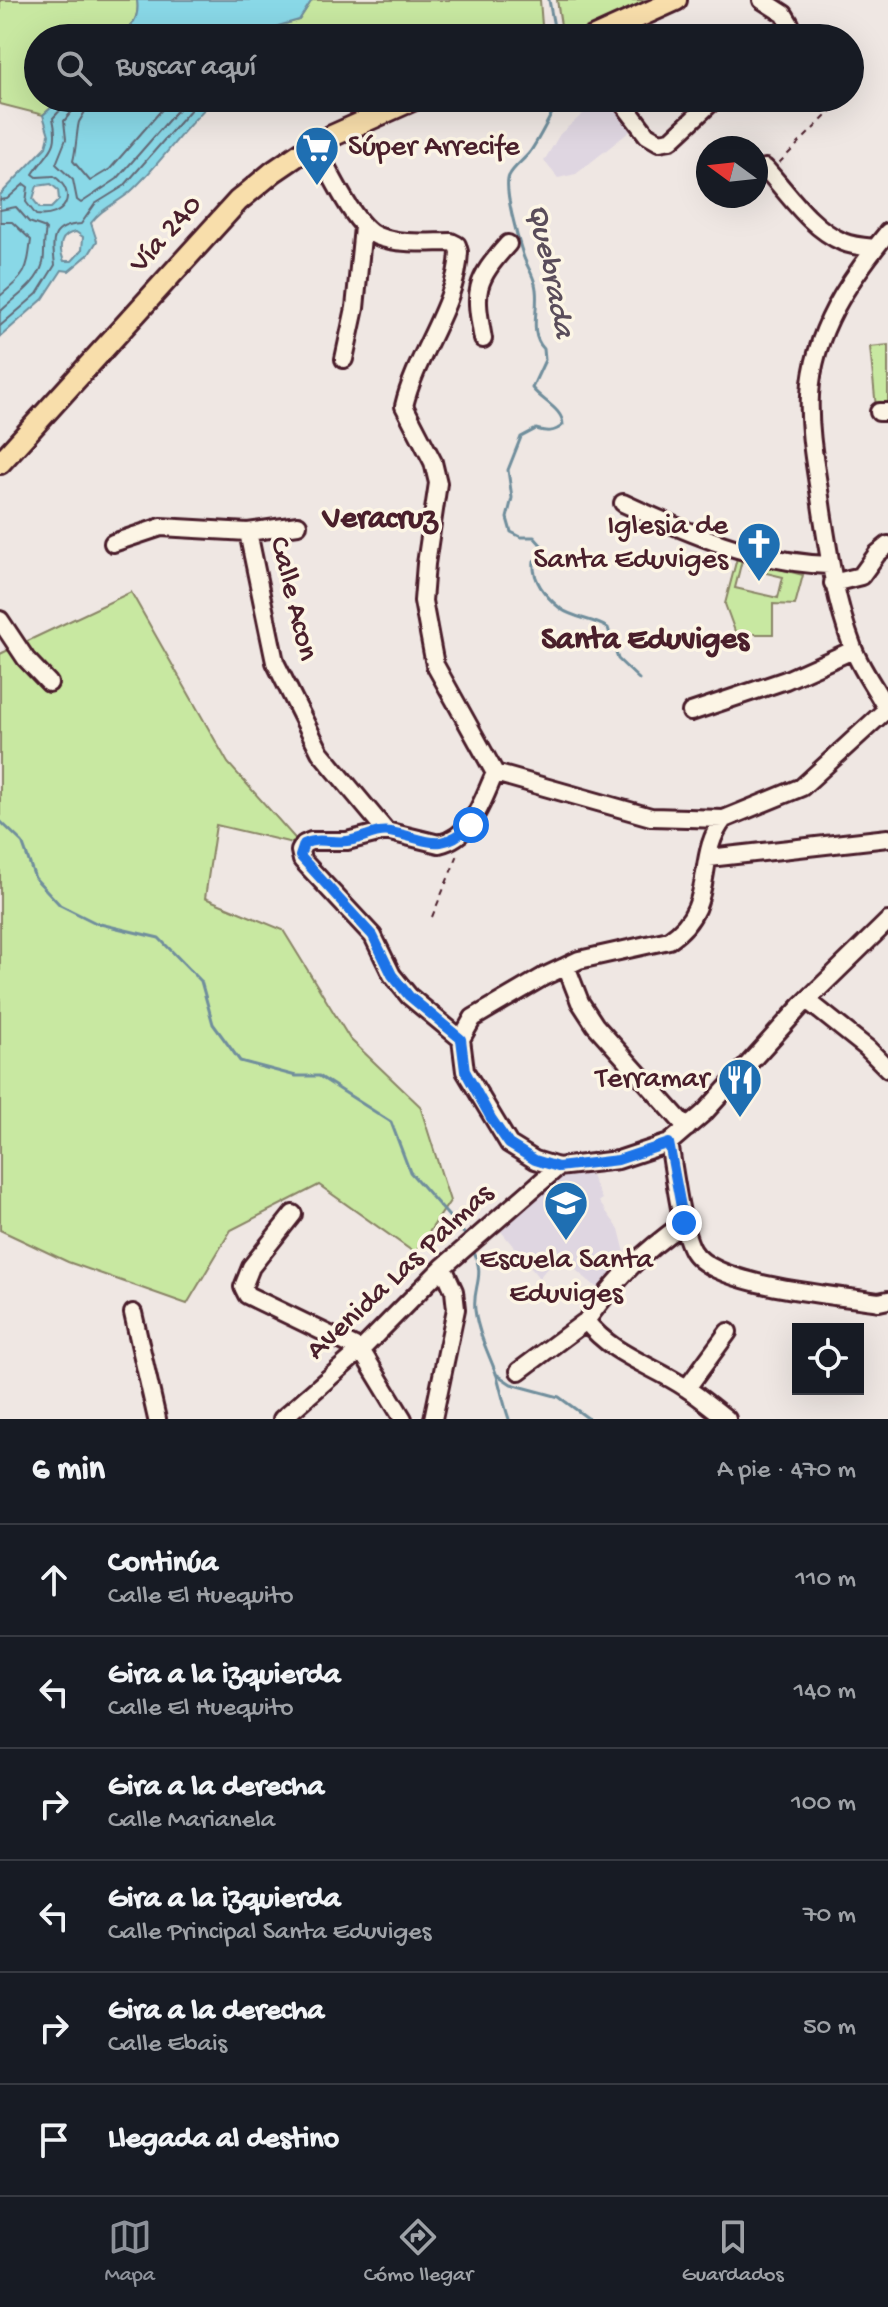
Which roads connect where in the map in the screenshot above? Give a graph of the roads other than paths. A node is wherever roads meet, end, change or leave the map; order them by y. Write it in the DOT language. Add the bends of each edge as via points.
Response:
graph roads {
  1 [pos="676,0"];
  2 [pos="762,0"];
  3 [pos="623,24"];
  4 [pos="788,24"];
  5 [pos="386,112"];
  6 [pos="630,112"];
  7 [pos="701,112"];
  8 [pos="314,144"];
  9 [pos="768,171"];
  10 [pos="363,227"];
  11 [pos="888,232"];
  12 [pos="508,244"];
  13 [pos="875,248"];
  14 [pos="456,270"];
  15 [pos="482,276"];
  16 [pos="483,339"];
  17 [pos="344,359"];
  18 [pos="0,463"];
  19 [pos="623,503"];
  20 [pos="298,525"];
  21 [pos="248,532"];
  22 [pos="113,543"];
  23 [pos="888,545"];
  24 [pos="829,565"];
  25 [pos="833,583"];
  26 [pos="0,620"];
  27 [pos="853,650"];
  28 [pos="49,683"];
  29 [pos="887,710"];
  30 [pos="691,712"];
  31 [pos="495,773"];
  32 [pos="724,819"];
  33 [pos="386,831"];
  34 [pos="888,838"];
  35 [pos="709,858"];
  36 [pos="888,921"];
  37 [pos="566,966"];
  38 [pos="808,1001"];
  39 [pos="461,1039"];
  40 [pos="888,1069"];
  41 [pos="687,1128"];
  42 [pos="669,1143"];
  43 [pos="558,1167"];
  44 [pos="293,1214"];
  45 [pos="684,1223"];
  46 [pos="443,1267"];
  47 [pos="888,1300"];
  48 [pos="133,1313"];
  49 [pos="586,1321"];
  50 [pos="728,1332"];
  51 [pos="361,1350"];
  52 [pos="519,1371"];
  53 [pos="687,1388"];
  54 [pos="157,1419"];
  55 [pos="282,1419"];
  56 [pos="403,1419"];
  57 [pos="433,1419"];
  58 [pos="727,1419"];
  1 -- 3 [label="main road"];
  2 -- 4 [label="street"];
  5 -- 8 [label="main road, Vía 240"];
  6 -- 7 [label="street" via="659,142 671,140"];
  8 -- 10 [label="street"];
  8 -- 18 [label="main road, Vía 240" via="238,201"];
  9 -- 13 [label="street" via="823,229 844,243"];
  10 -- 14 [label="street" via="397,241 457,245"];
  10 -- 17 [label="street"];
  11 -- 13 [label="street"];
  12 -- 15 [label="street"];
  13 -- 24 [label="street" via="830,316 813,371 812,441"];
  14 -- 15 [label="street"];
  14 -- 31 [label="street" via="404,406 438,483 423,601 435,665"];
  15 -- 16 [label="street" via="477,307"];
  19 -- 24 [label="street" via="697,537 791,563"];
  20 -- 21 [label="street"];
  21 -- 22 [label="street, Calle Acon" via="161,527"];
  21 -- 33 [label="street, Calle Acon" via="275,662 320,752"];
  23 -- 25 [label="street" via="861,576"];
  24 -- 25 [label="street"];
  25 -- 27 [label="street"];
  26 -- 28 [label="street"];
  27 -- 29 [label="street"];
  27 -- 30 [label="street" via="786,680"];
  29 -- 32 [label="street" via="802,787"];
  31 -- 32 [label="street" via="651,817"];
  31 -- 33 [label="street" via="471,825 458,837 439,844"];
  32 -- 35 [label="street" via="711,840"];
  33 -- 39 [label="street" via="347,841 311,841 300,856 373,936 409,996"];
  34 -- 35 [label="street"];
  35 -- 37 [label="street" via="699,904 681,932 669,940"];
  36 -- 38 [label="street"];
  37 -- 39 [label="street" via="473,1018"];
  37 -- 41 [label="street" via="595,1025"];
  38 -- 40 [label="street"];
  38 -- 41 [label="street"];
  39 -- 43 [label="street" via="465,1071 509,1144"];
  41 -- 42 [label="street"];
  42 -- 43 [label="street" via="618,1160"];
  42 -- 45 [label="street"];
  43 -- 46 [label="street, Avenida Las Palmas"];
  44 -- 51 [label="street" via="251,1267 243,1287 247,1295"];
  45 -- 47 [label="street" via="694,1253 720,1272 772,1285"];
  45 -- 49 [label="street" via="616,1280"];
  46 -- 51 [label="street, Avenida Las Palmas"];
  46 -- 57 [label="street" via="456,1309"];
  48 -- 54 [label="street"];
  49 -- 52 [label="street"];
  49 -- 53 [label="street" via="625,1356"];
  50 -- 53 [label="street"];
  51 -- 55 [label="street, Avenida Las Palmas"];
  51 -- 56 [label="street"];
  53 -- 58 [label="street"];
}
